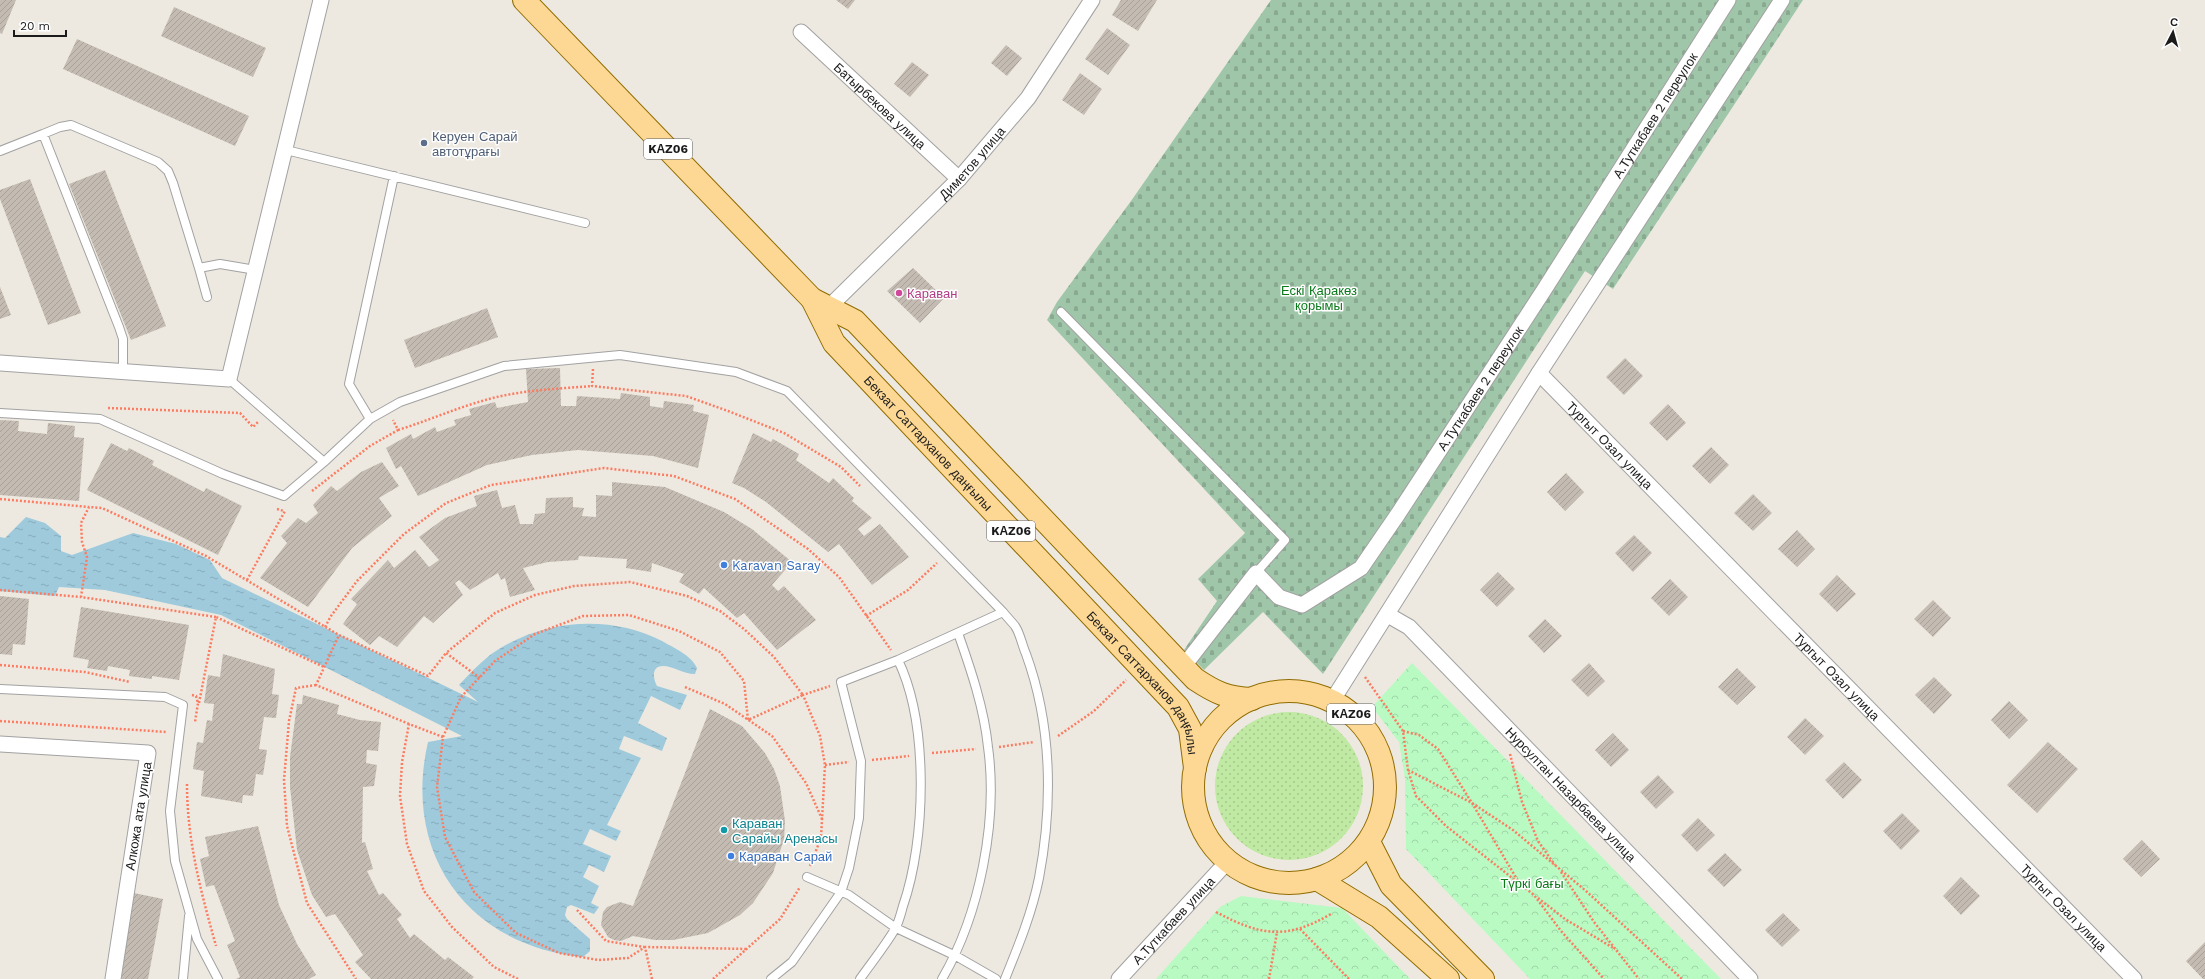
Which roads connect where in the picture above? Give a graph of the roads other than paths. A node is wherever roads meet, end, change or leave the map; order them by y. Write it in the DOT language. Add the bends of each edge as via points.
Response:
graph roads {
  1 [pos="321,0"];
  2 [pos="524,0"];
  3 [pos="1092,0"];
  4 [pos="1728,0"];
  5 [pos="1782,0"];
  6 [pos="802,32"];
  7 [pos="43,134"];
  8 [pos="286,150"];
  9 [pos="0,151"];
  10 [pos="394,176"];
  11 [pos="959,179"];
  12 [pos="585,223"];
  13 [pos="199,268"];
  14 [pos="256,270"];
  15 [pos="207,297"];
  16 [pos="821,303"];
  17 [pos="1061,312"];
  18 [pos="0,363"];
  19 [pos="123,372"];
  20 [pos="1539,373"];
  21 [pos="229,379"];
  22 [pos="0,413"];
  23 [pos="370,419"];
  24 [pos="324,462"];
  25 [pos="1256,573"];
  26 [pos="1003,612"];
  27 [pos="1388,615"];
  28 [pos="958,633"];
  29 [pos="898,660"];
  30 [pos="1183,666"];
  31 [pos="0,689"];
  32 [pos="1252,699"];
  33 [pos="1332,701"];
  34 [pos="0,744"];
  35 [pos="1195,768"];
  36 [pos="1369,842"];
  37 [pos="1228,861"];
  38 [pos="806,877"];
  39 [pos="1317,879"];
  40 [pos="840,892"];
  41 [pos="190,911"];
  42 [pos="896,928"];
  43 [pos="956,956"];
  44 [pos="113,979"];
  45 [pos="183,979"];
  46 [pos="218,979"];
  47 [pos="771,979"];
  48 [pos="860,979"];
  49 [pos="942,979"];
  50 [pos="996,979"];
  51 [pos="1005,979"];
  52 [pos="1119,979"];
  53 [pos="1448,979"];
  54 [pos="1483,979"];
  55 [pos="1750,979"];
  56 [pos="2134,979"];
  1 -- 8 [label="street"];
  2 -- 16 [label="main road, Бекзат Саттарханов даңғылы / KАZ06"];
  3 -- 11 [label="street, Диметов улица" via="1028,98"];
  4 -- 25 [label="street, А.Туткабаев 2 переулок" via="1544,290 1360,568 1302,605 1279,597"];
  5 -- 20 [label="street"];
  6 -- 11 [label="street, Батырбекова улица"];
  7 -- 9 [label="lane"];
  7 -- 13 [label="lane" via="60,127 71,126 158,162 168,171 173,183"];
  7 -- 19 [label="lane" via="119,327 123,339"];
  8 -- 10 [label="lane"];
  8 -- 14 [label="street"];
  10 -- 12 [label="lane"];
  10 -- 23 [label="lane" via="349,384"];
  11 -- 16 [label="street, Диметов улица"];
  13 -- 14 [label="lane" via="220,264"];
  13 -- 15 [label="lane"];
  14 -- 21 [label="street"];
  16 -- 30 [label="main road, Бекзат Саттарханов даңғылы / KАZ06" via="855,322"];
  16 -- 35 [label="main road, Бекзат Саттарханов даңғылы / KАZ06" via="834,343 1178,707 1190,729"];
  17 -- 25 [label="lane" via="1285,540"];
  18 -- 19 [label="street"];
  19 -- 21 [label="street"];
  20 -- 27 [label="street"];
  20 -- 56 [label="street, Тургыт Озал улица"];
  21 -- 24 [label="lane"];
  22 -- 24 [label="lane" via="100,419 223,474 284,496"];
  23 -- 24 [label="lane"];
  23 -- 26 [label="lane" via="400,402 504,366 620,355 736,372 787,391"];
  25 -- 30 [label="street"];
  26 -- 28 [label="lane"];
  26 -- 51 [label="lane" via="1016,627 1034,677 1043,716 1048,766 1048,799 1039,879 1022,938"];
  27 -- 33 [label="street"];
  27 -- 55 [label="street, Нурсултан Назарбаева улица" via="1409,627"];
  28 -- 29 [label="lane"];
  28 -- 43 [label="lane" via="981,706 989,748 990,799 982,866 972,908"];
  29 -- 40 [label="lane" via="841,682 861,761 860,818 849,868"];
  29 -- 42 [label="lane" via="906,675 919,754 920,824 916,857"];
  30 -- 32 [label="main road, Бекзат Саттарханов даңғылы / KАZ06" via="1195,679 1214,691 1231,698"];
  31 -- 41 [label="lane" via="165,697 183,705 170,810 175,861"];
  32 -- 33 [label="main road, KАZ06" via="1284,692 1300,692"];
  32 -- 35 [label="main road, KАZ06" via="1238,706 1213,728"];
  33 -- 36 [label="main road, KАZ06" via="1362,725 1377,748 1382,763 1385,779 1383,807"];
  34 -- 44 [label="street, Алкожа ата улица" via="148,753"];
  35 -- 37 [label="main road, KАZ06" via="1193,798 1196,812 1208,839"];
  36 -- 39 [label="main road, KАZ06" via="1346,865"];
  36 -- 54 [label="main road" via="1391,885"];
  37 -- 39 [label="main road, KАZ06" via="1255,877 1270,881 1294,883"];
  37 -- 52 [label="street, А.Туткабаев улица"];
  38 -- 40 [label="lane"];
  39 -- 53 [label="main road" via="1379,917"];
  40 -- 42 [label="lane"];
  40 -- 47 [label="lane" via="792,962"];
  41 -- 45 [label="lane"];
  41 -- 46 [label="lane" via="197,939"];
  42 -- 43 [label="lane"];
  42 -- 48 [label="lane"];
  43 -- 49 [label="lane"];
  43 -- 50 [label="lane"];
}
